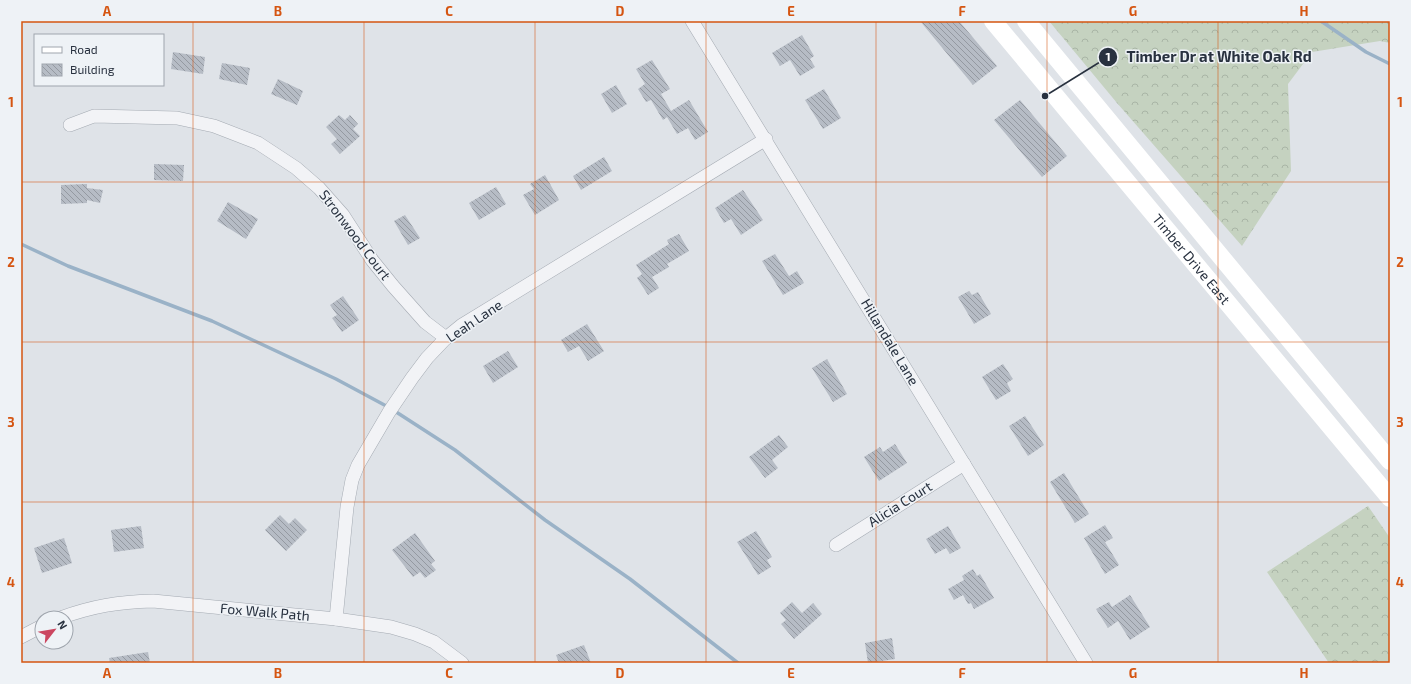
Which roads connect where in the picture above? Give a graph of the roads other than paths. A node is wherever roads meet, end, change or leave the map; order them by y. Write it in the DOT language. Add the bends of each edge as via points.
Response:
graph roads {
  1 [pos="692,21"];
  2 [pos="993,21"];
  3 [pos="1026,21"];
  4 [pos="70,125"];
  5 [pos="766,139"];
  6 [pos="446,338"];
  7 [pos="1309,401"];
  8 [pos="1390,461"];
  9 [pos="964,464"];
  10 [pos="1390,485"];
  11 [pos="1390,498"];
  12 [pos="836,545"];
  13 [pos="74,614"];
  14 [pos="336,618"];
  15 [pos="34,630"];
  16 [pos="21,637"];
  17 [pos="462,663"];
  18 [pos="1086,663"];
  1 -- 5 [label="street, Hillandale Lane"];
  2 -- 7 [label="main road, Timber Drive East"];
  3 -- 8 [label="main road, Timber Drive East"];
  4 -- 6 [label="street, Stronwood Court" via="94,116 177,118 214,126 258,143 296,168 319,188 343,215 372,260 393,286 425,322"];
  5 -- 6 [label="street, Leah Lane"];
  5 -- 9 [label="street, Hillandale Lane"];
  6 -- 14 [label="street, Leah Lane" via="427,358 396,400 358,464 347,507"];
  7 -- 10 [label="main road"];
  7 -- 11 [label="main road, Timber Drive East"];
  9 -- 12 [label="street, Alicia Court"];
  9 -- 18 [label="street, Hillandale Lane"];
  13 -- 14 [label="street, Fox Walk Path" via="98,606 130,601 153,601"];
  14 -- 17 [label="street, Fox Walk Path" via="391,626 415,634 434,642"];
  15 -- 16 [label="street"];
}
